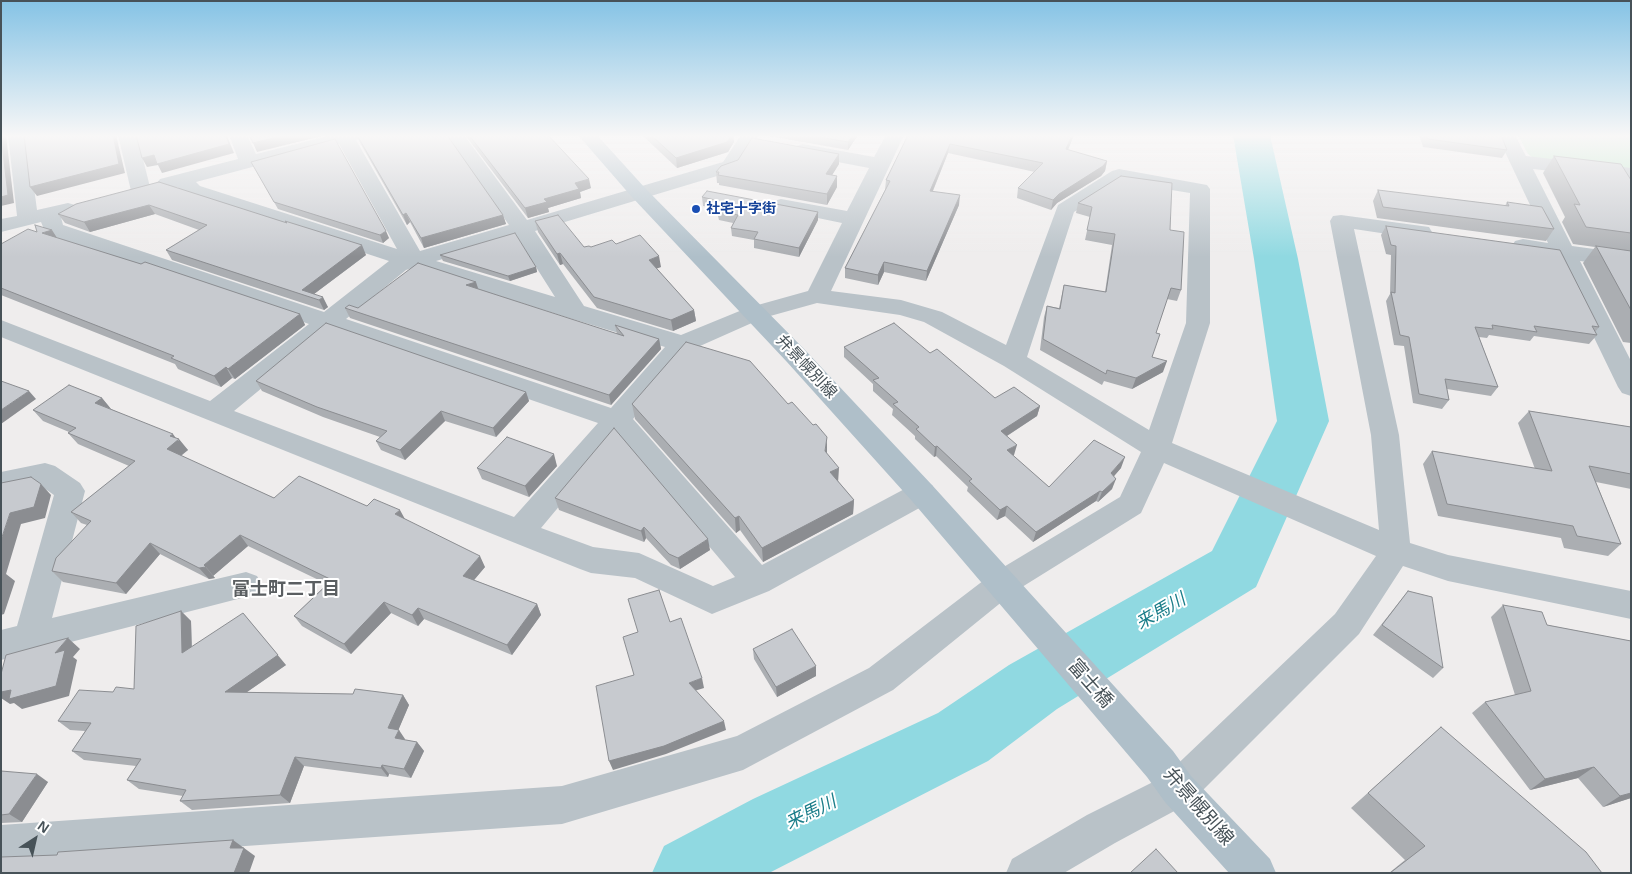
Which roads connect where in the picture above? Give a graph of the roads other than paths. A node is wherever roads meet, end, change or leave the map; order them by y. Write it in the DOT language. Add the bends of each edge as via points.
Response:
graph roads {
  1 [pos="28,176"];
  2 [pos="131,176"];
  3 [pos="197,176"];
  4 [pos="369,176"];
  5 [pos="484,176"];
  6 [pos="623,176"];
  7 [pos="696,176"];
  8 [pos="874,176"];
  9 [pos="1118,176"];
  10 [pos="1124,176"];
  11 [pos="1526,176"];
  12 [pos="181,180"];
  13 [pos="667,184"];
  14 [pos="638,192"];
  15 [pos="714,193"];
  16 [pos="760,201"];
  17 [pos="86,204"];
  18 [pos="39,216"];
  19 [pos="854,219"];
  20 [pos="1,226"];
  21 [pos="522,228"];
  22 [pos="1438,234"];
  23 [pos="1505,243"];
  24 [pos="1564,251"];
  25 [pos="412,261"];
  26 [pos="1631,261"];
  27 [pos="817,296"];
  28 [pos="577,313"];
  29 [pos="755,313"];
  30 [pos="327,322"];
  31 [pos="1,328"];
  32 [pos="682,344"];
  33 [pos="1013,360"];
  34 [pos="1627,372"];
  35 [pos="213,413"];
  36 [pos="618,420"];
  37 [pos="1157,448"];
  38 [pos="1,483"];
  39 [pos="922,493"];
  40 [pos="520,531"];
  41 [pos="1396,551"];
  42 [pos="758,582"];
  43 [pos="246,585"];
  44 [pos="1011,594"];
  45 [pos="1631,605"];
  46 [pos="16,641"];
  47 [pos="1169,776"];
  48 [pos="1,844"];
  49 [pos="1026,873"];
  50 [pos="1256,873"];
  1 -- 18 [label="street"];
  2 -- 12 [label="street" via="132,193"];
  3 -- 12 [label="street"];
  4 -- 25 [label="street" via="408,247"];
  5 -- 21 [label="street"];
  6 -- 14 [label="main road, 弁景幌別線"];
  7 -- 13 [label="street"];
  8 -- 19 [label="street"];
  9 -- 33 [label="street" via="1065,209"];
  10 -- 37 [label="street" via="1200,189 1198,324"];
  11 -- 24 [label="street"];
  12 -- 25 [label="street" via="193,190"];
  13 -- 14 [label="street"];
  13 -- 15 [label="street"];
  14 -- 21 [label="street"];
  14 -- 29 [label="main road, 弁景幌別線"];
  16 -- 19 [label="street"];
  17 -- 18 [label="street"];
  18 -- 20 [label="street"];
  18 -- 30 [label="street" via="54,229"];
  19 -- 27 [label="street"];
  21 -- 25 [label="street"];
  21 -- 28 [label="street"];
  22 -- 41 [label="street" via="1340,221 1385,435"];
  23 -- 24 [label="street"];
  24 -- 26 [label="street"];
  24 -- 34 [label="street"];
  25 -- 28 [label="street"];
  25 -- 30 [label="street" via="398,265"];
  27 -- 29 [label="street"];
  27 -- 33 [label="street" via="901,308 933,317"];
  28 -- 32 [label="street"];
  29 -- 32 [label="street"];
  29 -- 39 [label="main road, 弁景幌別線"];
  30 -- 35 [label="street"];
  30 -- 36 [label="street"];
  31 -- 35 [label="street"];
  32 -- 36 [label="street"];
  33 -- 37 [label="street"];
  35 -- 40 [label="street"];
  36 -- 40 [label="street"];
  36 -- 42 [label="street"];
  37 -- 41 [label="street"];
  37 -- 44 [label="street" via="1130,506"];
  38 -- 46 [label="street" via="45,474 70,491"];
  39 -- 42 [label="street"];
  39 -- 44 [label="main road, 弁景幌別線"];
  40 -- 42 [label="street" via="590,560 639,566 712,600"];
  41 -- 45 [label="street" via="1448,568"];
  41 -- 47 [label="street" via="1347,624"];
  43 -- 46 [label="street"];
  44 -- 47 [label="main road, 富士橋"];
  44 -- 48 [label="street" via="881,679 743,752 562,804"];
  47 -- 49 [label="street" via="1101,829"];
  47 -- 50 [label="main road, 弁景幌別線"];
}
